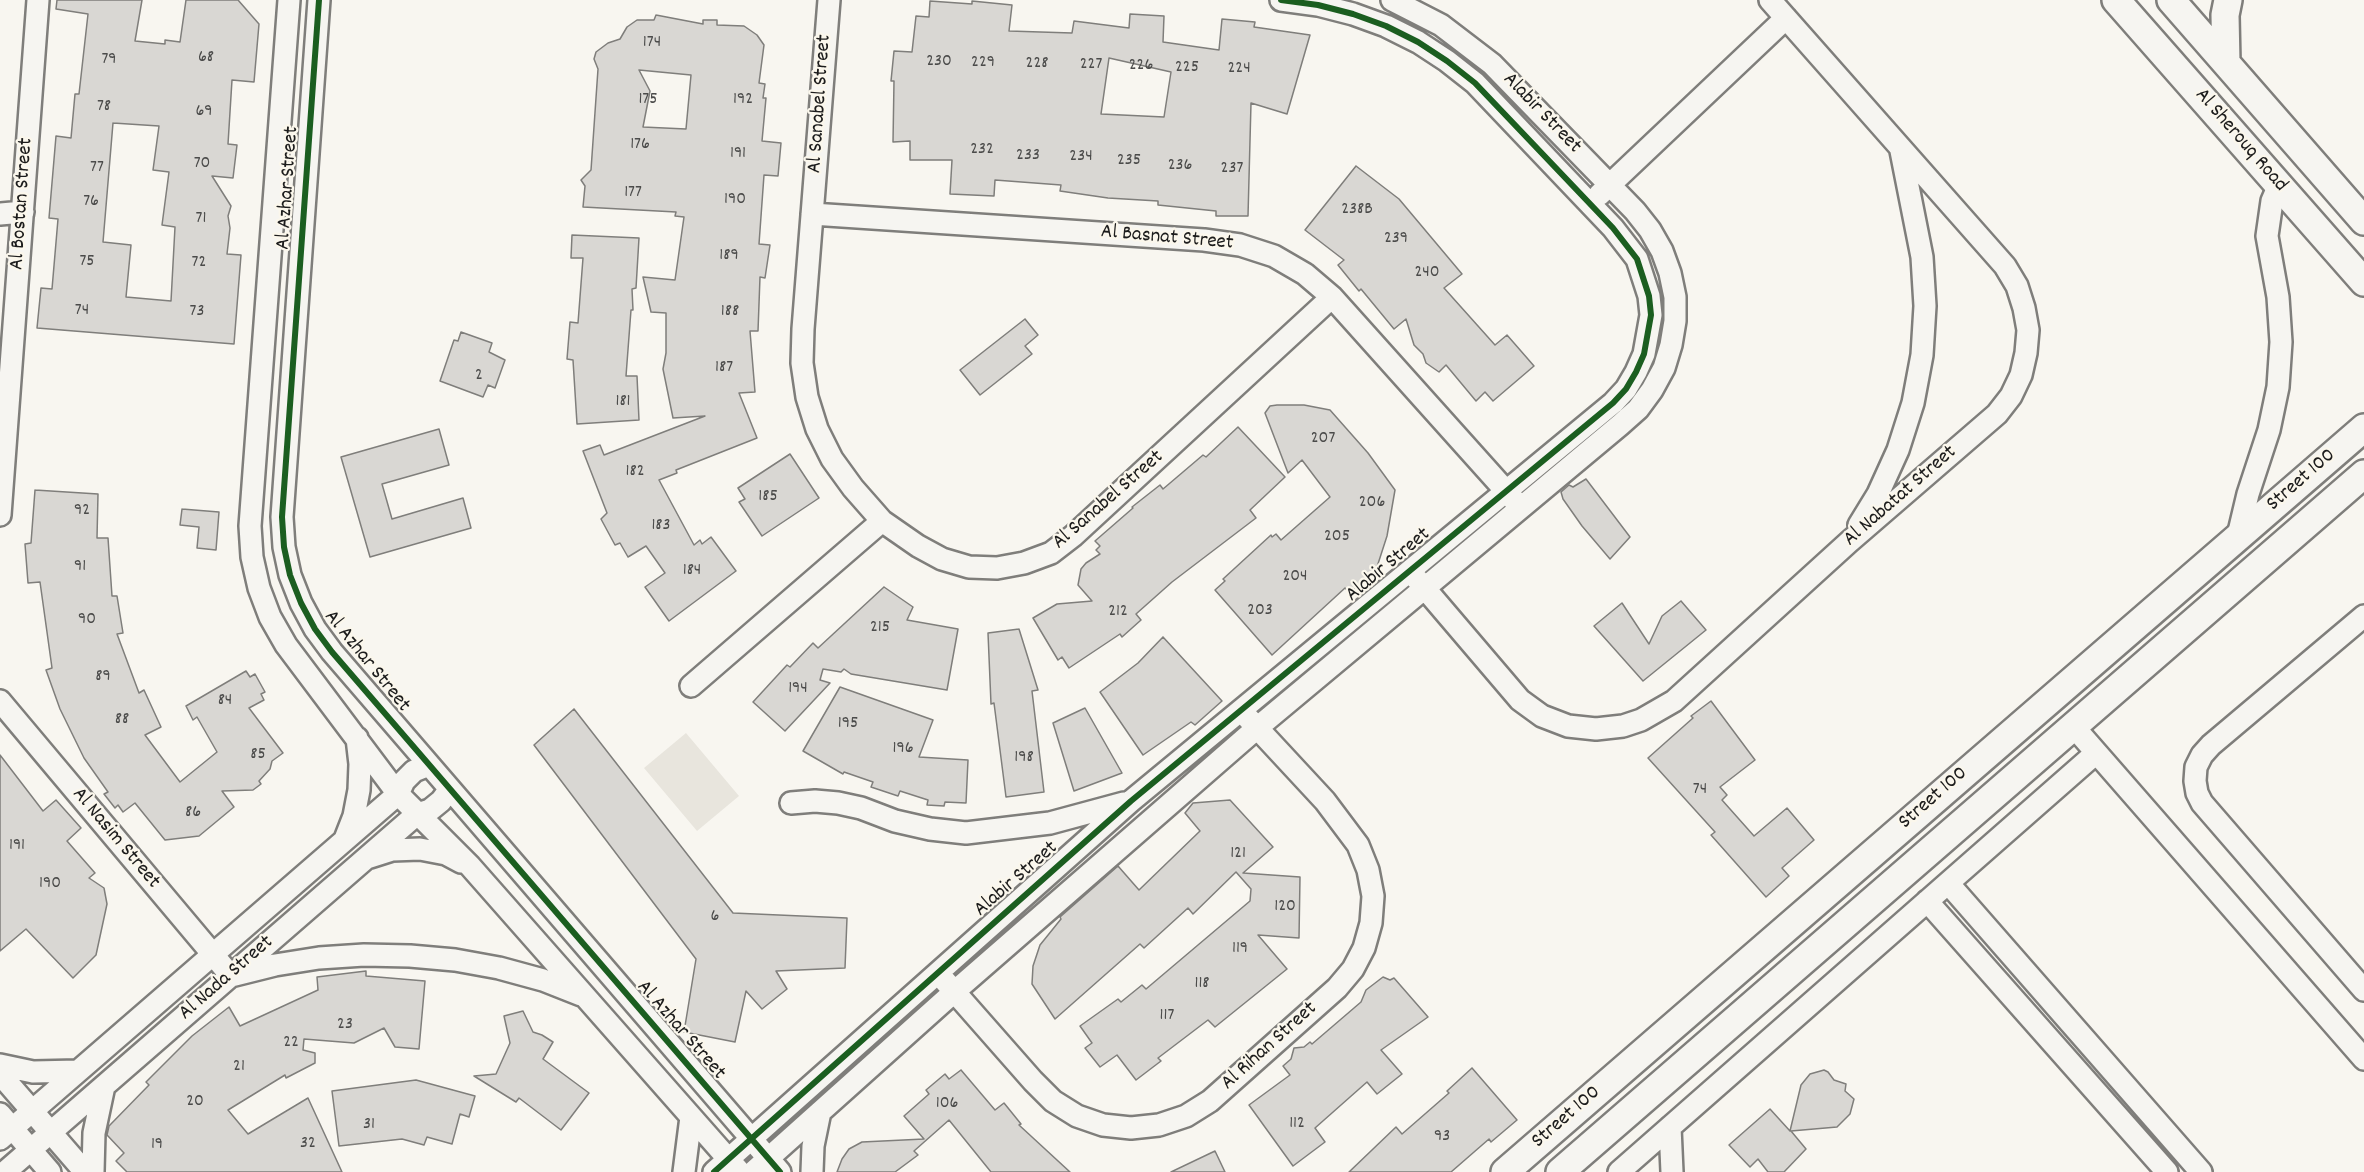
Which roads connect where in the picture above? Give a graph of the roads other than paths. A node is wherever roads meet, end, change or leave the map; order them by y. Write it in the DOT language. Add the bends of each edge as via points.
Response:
graph roads {
  1 [pos="38,0"];
  2 [pos="289,0"];
  3 [pos="319,0"];
  4 [pos="829,0"];
  5 [pos="1281,0"];
  6 [pos="1392,0"];
  7 [pos="1770,0"];
  8 [pos="2116,0"];
  9 [pos="2171,0"];
  10 [pos="2228,0"];
  11 [pos="1786,18"];
  12 [pos="2226,63"];
  13 [pos="1901,148"];
  14 [pos="1610,185"];
  15 [pos="2279,185"];
  16 [pos="1590,203"];
  17 [pos="23,212"];
  18 [pos="0,214"];
  19 [pos="812,214"];
  20 [pos="2364,221"];
  21 [pos="2364,282"];
  22 [pos="1332,297"];
  23 [pos="2364,428"];
  24 [pos="2364,474"];
  25 [pos="1506,491"];
  26 [pos="1521,508"];
  27 [pos="0,515"];
  28 [pos="882,521"];
  29 [pos="2238,536"];
  30 [pos="1850,541"];
  31 [pos="1410,571"];
  32 [pos="1425,588"];
  33 [pos="2364,616"];
  34 [pos="691,686"];
  35 [pos="0,701"];
  36 [pos="1241,711"];
  37 [pos="2074,727"];
  38 [pos="1257,728"];
  39 [pos="357,738"];
  40 [pos="2096,753"];
  41 [pos="429,765"];
  42 [pos="450,789"];
  43 [pos="398,794"];
  44 [pos="1131,801"];
  45 [pos="791,803"];
  46 [pos="417,814"];
  47 [pos="344,841"];
  48 [pos="366,858"];
  49 [pos="470,866"];
  50 [pos="1948,883"];
  51 [pos="1927,902"];
  52 [pos="213,955"];
  53 [pos="937,973"];
  54 [pos="231,976"];
  55 [pos="2364,990"];
  56 [pos="954,992"];
  57 [pos="585,996"];
  58 [pos="2364,1059"];
  59 [pos="0,1065"];
  60 [pos="78,1071"];
  61 [pos="0,1074"];
  62 [pos="104,1086"];
  63 [pos="31,1112"];
  64 [pos="820,1112"];
  65 [pos="691,1117"];
  66 [pos="4,1127"];
  67 [pos="1670,1127"];
  68 [pos="2162,1129"];
  69 [pos="50,1133"];
  70 [pos="751,1139"];
  71 [pos="2143,1146"];
  72 [pos="30,1150"];
  73 [pos="1643,1162"];
  74 [pos="767,1167"];
  75 [pos="727,1168"];
  76 [pos="5,1172"];
  77 [pos="50,1172"];
  78 [pos="85,1172"];
  79 [pos="93,1172"];
  80 [pos="684,1172"];
  81 [pos="812,1172"];
  82 [pos="1505,1172"];
  83 [pos="1560,1172"];
  84 [pos="1618,1172"];
  85 [pos="1672,1172"];
  86 [pos="2167,1172"];
  87 [pos="2201,1172"];
  1 -- 17 [label="street, Al Bostan Street"];
  2 -- 39 [label="street, Al Azhar Street" via="250,526 252,557 270,617 286,645"];
  3 -- 41 [label="street, Al Azhar Street" via="282,517 284,547 290,575 315,629"];
  4 -- 19 [label="street, Al Sanabel Street"];
  5 -- 16 [label="street, Alabir Street" via="1318,5 1386,26 1448,61 1475,82"];
  6 -- 14 [label="street, Alabir Street" via="1441,25 1492,64"];
  7 -- 11 [label="street, Al Nabatat Street"];
  8 -- 15 [label="street, Al Sherouq Road"];
  9 -- 12 [label="street, Al Sherouq Road"];
  10 -- 12 [label="street" via="2224,15"];
  11 -- 13 [label="street, Al Nabatat Street"];
  11 -- 14 [label="street"];
  12 -- 20 [label="street, Al Sherouq Road"];
  13 -- 30 [label="street" via="1922,257 1922,355 1913,403 1898,450"];
  13 -- 30 [label="street, Al Nabatat Street" via="2005,266 2024,308 2028,330 2026,353 2021,375 1997,414"];
  14 -- 16 [label="street"];
  14 -- 26 [label="street, Alabir Street" via="1650,230 1662,251 1675,297 1671,345 1653,390 1638,409"];
  15 -- 21 [label="street, Al Sherouq Road"];
  15 -- 29 [label="street" via="2270,210 2267,236 2278,297 2278,387"];
  16 -- 25 [label="street, Alabir Street" via="1625,242 1644,277 1651,315 1644,354 1626,389 1613,404"];
  17 -- 18 [label="street"];
  17 -- 27 [label="street, Al Bostan Street"];
  19 -- 22 [label="street, Al Basnat Street" via="1240,244 1274,256 1305,274"];
  19 -- 28 [label="street, Al Sanabel Street" via="803,352 807,397 832,459"];
  22 -- 25 [label="street, Al Basnat Street"];
  22 -- 28 [label="street, Al Sanabel Street" via="1051,553 997,568 969,567 942,559"];
  23 -- 29 [label="street, Street 100"];
  24 -- 37 [label="street, Street 100"];
  25 -- 26 [label="street, Al Basnat Street"];
  25 -- 31 [label="street, Alabir Street"];
  26 -- 32 [label="street, Alabir Street"];
  28 -- 34 [label="street"];
  29 -- 82 [label="street, Street 100"];
  30 -- 32 [label="street, Al Nabatat Street" via="1674,701 1641,720 1596,729 1568,726 1542,716 1520,700"];
  31 -- 32 [label="street, Al Nabatat Street"];
  31 -- 36 [label="street, Alabir Street"];
  32 -- 38 [label="street, Alabir Street"];
  33 -- 55 [label="street" via="2211,745 2196,767 2195,781 2202,803"];
  35 -- 52 [label="street, Al Nasim Street"];
  36 -- 38 [label="street, Al Rihan Street"];
  36 -- 44 [label="street, Alabir Street"];
  37 -- 40 [label="street"];
  37 -- 83 [label="street, Street 100"];
  38 -- 56 [label="street, Alabir Street"];
  38 -- 56 [label="street, Al Rihan Street" via="1325,801 1358,845 1370,878 1371,922 1364,948 1337,988 1210,1101 1186,1116 1159,1125 1103,1125 1077,1116 1053,1101 1033,1081"];
  39 -- 43 [label="street, Al Azhar Street"];
  39 -- 47 [label="street" via="359,790"];
  40 -- 50 [label="street"];
  40 -- 58 [label="street"];
  41 -- 42 [label="street, Al Azhar Street"];
  41 -- 43 [label="street, Al Nada Street" via="414,771"];
  42 -- 46 [label="street, Al Nada Street" via="435,806"];
  42 -- 70 [label="street, Al Azhar Street"];
  43 -- 46 [label="street, Al Azhar Street"];
  43 -- 47 [label="street, Al Nada Street"];
  44 -- 45 [label="street" via="1050,823 966,833 895,821 838,803"];
  44 -- 53 [label="street, Alabir Street"];
  46 -- 48 [label="street, Al Nada Street"];
  46 -- 49 [label="street, Al Azhar Street"];
  47 -- 52 [label="street, Al Nada Street"];
  48 -- 49 [label="street" via="392,850 420,849 446,854"];
  48 -- 54 [label="street, Al Nada Street"];
  49 -- 57 [label="street, Al Azhar Street"];
  50 -- 51 [label="street"];
  50 -- 68 [label="street"];
  51 -- 67 [label="street"];
  51 -- 71 [label="street"];
  52 -- 54 [label="street, Al Nasim Street"];
  52 -- 60 [label="street, Al Nada Street"];
  53 -- 56 [label="street, Al Rihan Street"];
  53 -- 70 [label="street, Alabir Street"];
  54 -- 57 [label="street" via="319,958 410,956 499,968"];
  54 -- 62 [label="street, Al Nada Street"];
  56 -- 64 [label="street, Alabir Street"];
  57 -- 65 [label="street, Al Azhar Street"];
  59 -- 60 [label="street" via="33,1072"];
  60 -- 63 [label="street, Al Nada Street"];
  61 -- 63 [label="street"];
  62 -- 69 [label="street, Al Nada Street"];
  62 -- 79 [label="street" via="94,1133"];
  63 -- 66 [label="street, Al Nada Street"];
  63 -- 69 [label="street"];
  64 -- 74 [label="street, Alabir Street"];
  64 -- 81 [label="street"];
  65 -- 75 [label="street, Al Azhar Street"];
  65 -- 80 [label="street"];
  66 -- 72 [label="street"];
  67 -- 73 [label="street"];
  67 -- 85 [label="street"];
  68 -- 71 [label="street"];
  68 -- 87 [label="street"];
  69 -- 72 [label="street, Al Nada Street"];
  69 -- 78 [label="street"];
  70 -- 74 [label="street, Al Azhar Street"];
  70 -- 75 [label="street, Alabir Street"];
  71 -- 86 [label="street"];
  72 -- 76 [label="street, Al Nada Street"];
  72 -- 77 [label="street"];
  73 -- 84 [label="street"];
}
